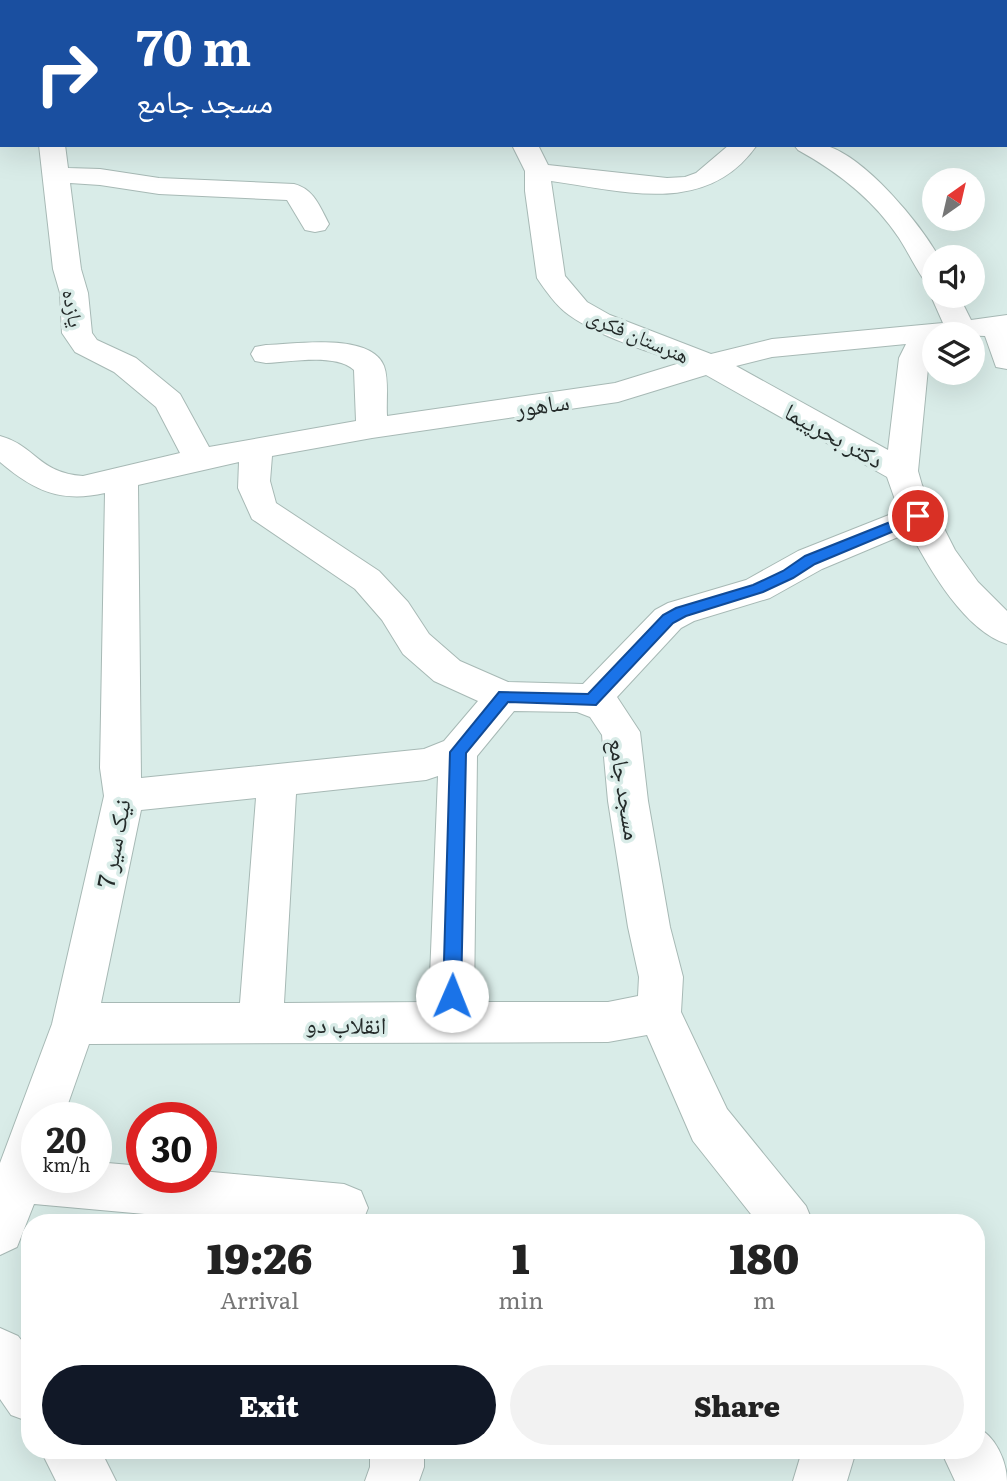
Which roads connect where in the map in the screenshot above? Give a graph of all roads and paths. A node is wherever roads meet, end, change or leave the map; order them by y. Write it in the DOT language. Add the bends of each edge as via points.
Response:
graph roads {
  1 [pos="52,147"];
  2 [pos="526,147"];
  3 [pos="742,147"];
  4 [pos="810,147"];
  5 [pos="538,171"];
  6 [pos="56,175"];
  7 [pos="315,225"];
  8 [pos="922,253"];
  9 [pos="1002,325"];
  10 [pos="922,335"];
  11 [pos="922,341"];
  12 [pos="266,354"];
  13 [pos="1007,360"];
  14 [pos="709,364"];
  15 [pos="372,428"];
  16 [pos="0,446"];
  17 [pos="257,449"];
  18 [pos="199,459"];
  19 [pos="902,471"];
  20 [pos="122,476"];
  21 [pos="918,516"];
  22 [pos="1007,631"];
  23 [pos="504,696"];
  24 [pos="591,701"];
  25 [pos="458,752"];
  26 [pos="277,778"];
  27 [pos="124,796"];
  28 [pos="659,1012"];
  29 [pos="261,1021"];
  30 [pos="74,1024"];
  31 [pos="451,1024"];
  32 [pos="46,1102"];
  33 [pos="21,1171"];
  34 [pos="18,1180"];
  35 [pos="344,1208"];
  36 [pos="782,1214"];
  37 [pos="0,1230"];
  38 [pos="0,1354"];
  39 [pos="21,1383"];
  40 [pos="74,1459"];
  41 [pos="397,1459"];
  42 [pos="826,1459"];
  43 [pos="973,1459"];
  44 [pos="89,1481"];
  45 [pos="392,1481"];
  46 [pos="820,1481"];
  47 [pos="985,1481"];
  1 -- 6 [label="street, یازده"];
  2 -- 5 [label="street, هنرستان فکری"];
  3 -- 5 [label="street" via="713,176 695,184 671,186"];
  4 -- 8 [label="street" via="878,193 902,219"];
  5 -- 14 [label="street, هنرستان فکری" via="546,256 551,278 561,293 600,321"];
  6 -- 7 [label="street" via="159,186 294,191"];
  6 -- 18 [label="street, یازده" via="77,332 86,346 125,365 169,401"];
  9 -- 13 [label="street"];
  10 -- 14 [label="street, ساهور" via="772,348"];
  11 -- 19 [label="street" via="914,358"];
  12 -- 15 [label="street" via="332,351 356,355 369,367"];
  14 -- 15 [label="street, ساهور" via="618,392"];
  14 -- 19 [label="street, دکتر بحرپیما"];
  15 -- 17 [label="street, ساهور"];
  16 -- 20 [label="street" via="37,478 63,486 82,487"];
  17 -- 18 [label="street, ساهور"];
  17 -- 23 [label="street" via="253,481 255,497 264,511 367,580 416,643 447,671"];
  18 -- 20 [label="street, ساهور"];
  19 -- 21 [label="street, دکتر بحرپیما"];
  20 -- 27 [label="street, نیک سیر 7" via="120,768"];
  21 -- 22 [label="street, دکتر بحرپیما" via="973,601"];
  21 -- 24 [label="street" via="810,560 758,589 668,619"];
  23 -- 24 [label="street"];
  23 -- 25 [label="street"];
  24 -- 28 [label="street, مسجد جامع" via="603,707 621,732 628,801 662,978"];
  25 -- 26 [label="street" via="426,764"];
  25 -- 31 [label="street"];
  26 -- 27 [label="street"];
  26 -- 29 [label="street"];
  27 -- 30 [label="street, نیک سیر 7"];
  28 -- 31 [label="street, انقلاب دو" via="608,1022"];
  28 -- 36 [label="street, مسجد جامع" via="710,1125"];
  29 -- 30 [label="street, انقلاب دو"];
  29 -- 31 [label="street, انقلاب دو"];
  30 -- 32 [label="street, نیک سیر 7"];
  33 -- 34 [label="street"];
  34 -- 35 [label="street"];
  34 -- 37 [label="street"];
  38 -- 39 [label="street"];
  40 -- 44 [label="street"];
  41 -- 45 [label="street"];
  42 -- 46 [label="street"];
  43 -- 47 [label="street"];
}
